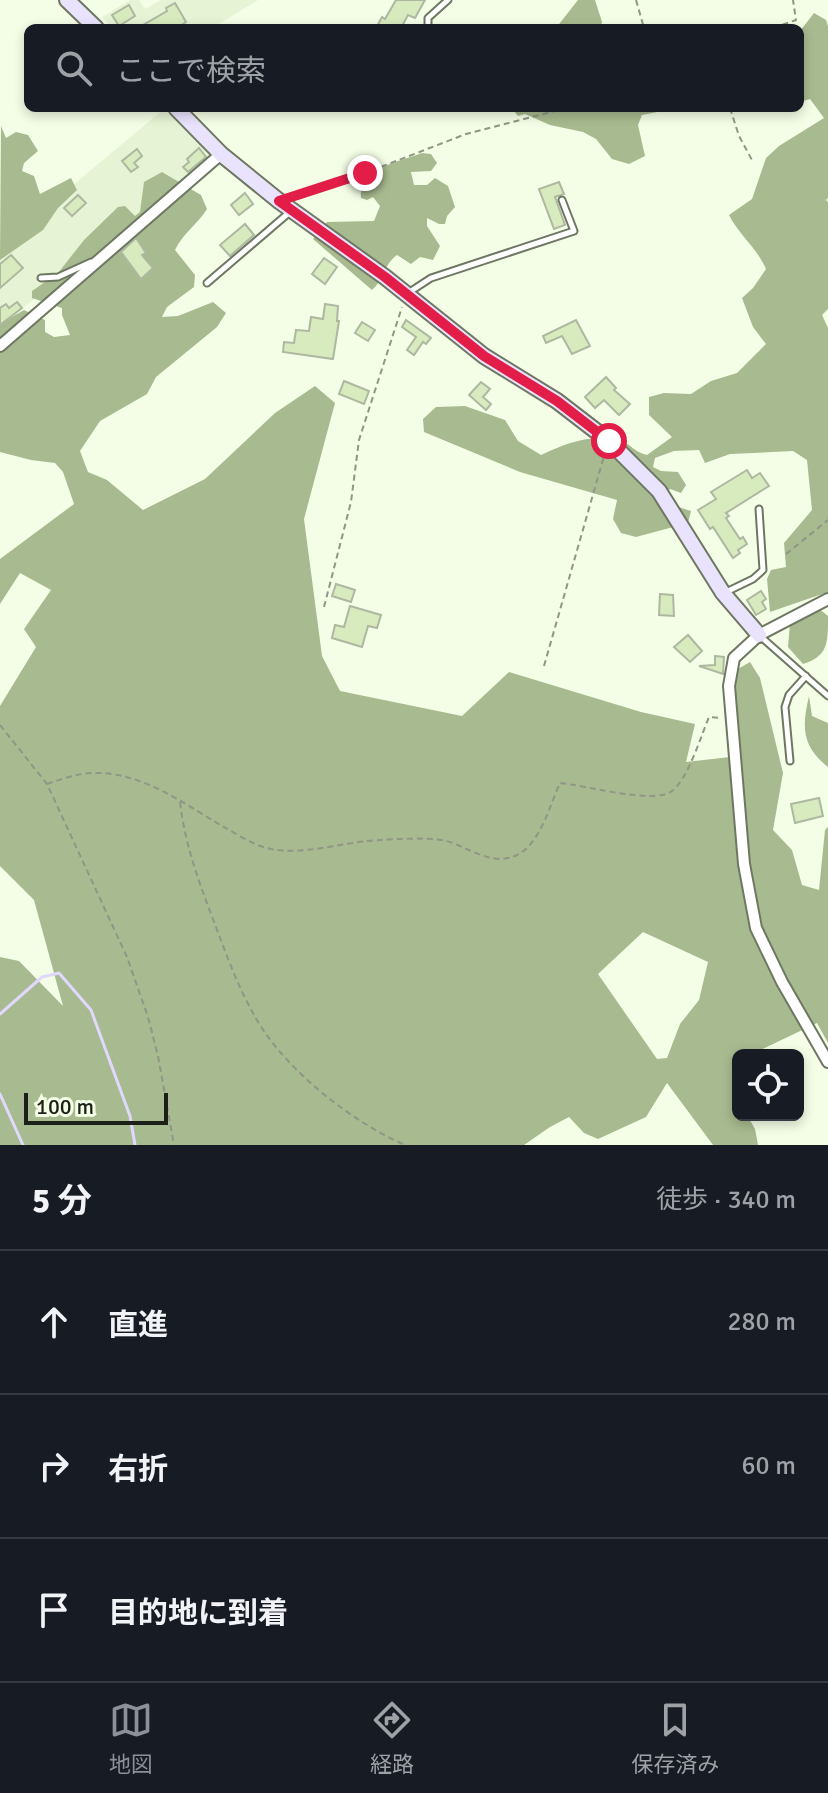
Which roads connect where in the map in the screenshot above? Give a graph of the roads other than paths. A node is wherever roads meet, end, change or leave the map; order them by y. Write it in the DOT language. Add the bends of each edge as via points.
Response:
graph roads {
  1 [pos="67,0"];
  2 [pos="448,0"];
  3 [pos="92,24"];
  4 [pos="428,24"];
  5 [pos="180,112"];
  6 [pos="221,154"];
  7 [pos="562,200"];
  8 [pos="292,210"];
  9 [pos="99,258"];
  10 [pos="41,278"];
  11 [pos="207,283"];
  12 [pos="407,294"];
  13 [pos="0,346"];
  14 [pos="759,509"];
  15 [pos="723,593"];
  16 [pos="828,599"];
  17 [pos="759,635"];
  18 [pos="806,676"];
  19 [pos="828,696"];
  20 [pos="790,761"];
  21 [pos="828,1062"];
  1 -- 3 [label="street"];
  2 -- 4 [label="lane"];
  5 -- 6 [label="street"];
  6 -- 8 [label="street"];
  6 -- 9 [label="street"];
  7 -- 12 [label="lane" via="574,231 431,278"];
  8 -- 11 [label="lane"];
  8 -- 12 [label="street"];
  9 -- 10 [label="lane" via="58,277"];
  9 -- 13 [label="street"];
  12 -- 15 [label="street" via="484,356 609,441 659,491"];
  14 -- 15 [label="lane" via="763,570"];
  15 -- 17 [label="street"];
  16 -- 17 [label="street"];
  17 -- 18 [label="lane"];
  17 -- 21 [label="street" via="734,658 729,686 746,882 756,928"];
  18 -- 19 [label="lane"];
  18 -- 20 [label="lane" via="785,707"];
}
